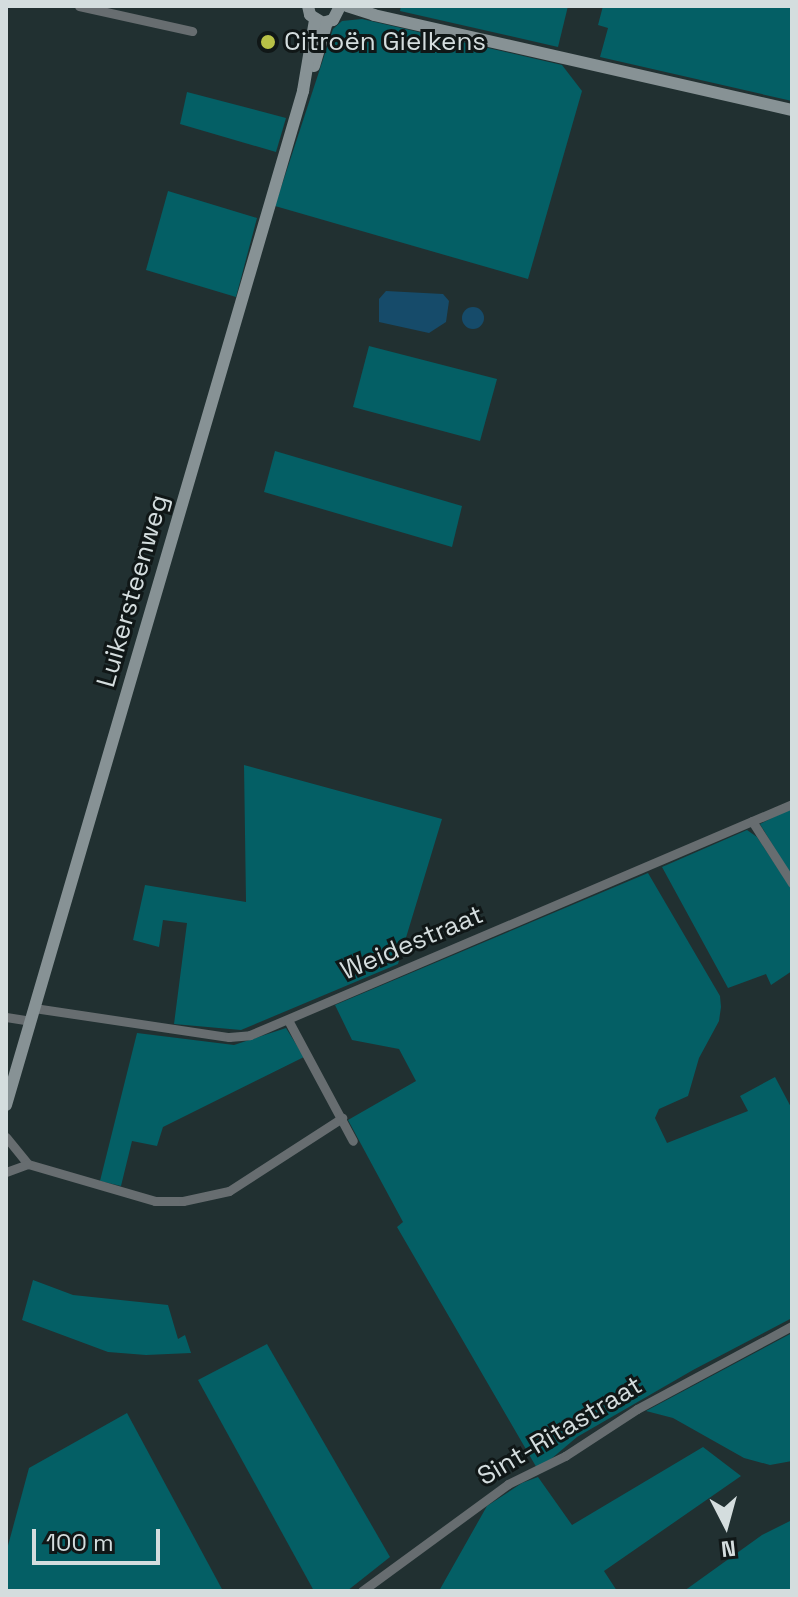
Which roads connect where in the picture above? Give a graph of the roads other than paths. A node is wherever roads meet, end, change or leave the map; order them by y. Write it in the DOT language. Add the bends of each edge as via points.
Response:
graph roads {
  1 [pos="79,6"];
  2 [pos="308,6"];
  3 [pos="333,14"];
  4 [pos="192,31"];
  5 [pos="792,110"];
  6 [pos="792,804"];
  7 [pos="752,821"];
  8 [pos="792,883"];
  9 [pos="34,1008"];
  10 [pos="6,1017"];
  11 [pos="288,1020"];
  12 [pos="30,1021"];
  13 [pos="6,1105"];
  14 [pos="342,1118"];
  15 [pos="6,1137"];
  16 [pos="353,1141"];
  17 [pos="28,1164"];
  18 [pos="6,1172"];
  19 [pos="792,1326"];
  20 [pos="362,1591"];
  1 -- 4 [label="street"];
  2 -- 3 [label="main road"];
  3 -- 5 [label="main road" via="374,15"];
  3 -- 9 [label="main road, Luikersteenweg" via="303,91"];
  6 -- 7 [label="street, Weidestraat"];
  7 -- 8 [label="street"];
  7 -- 11 [label="street, Weidestraat"];
  9 -- 11 [label="street, Weidestraat" via="229,1037"];
  9 -- 12 [label="main road, Luikersteenweg"];
  10 -- 12 [label="street"];
  11 -- 14 [label="street"];
  12 -- 13 [label="main road, Luikersteenweg"];
  14 -- 16 [label="street"];
  14 -- 17 [label="street" via="252,1179 208,1199 155,1201"];
  15 -- 17 [label="street"];
  17 -- 18 [label="street"];
  19 -- 20 [label="street, Sint-Ritastraat" via="508,1484"];
}
